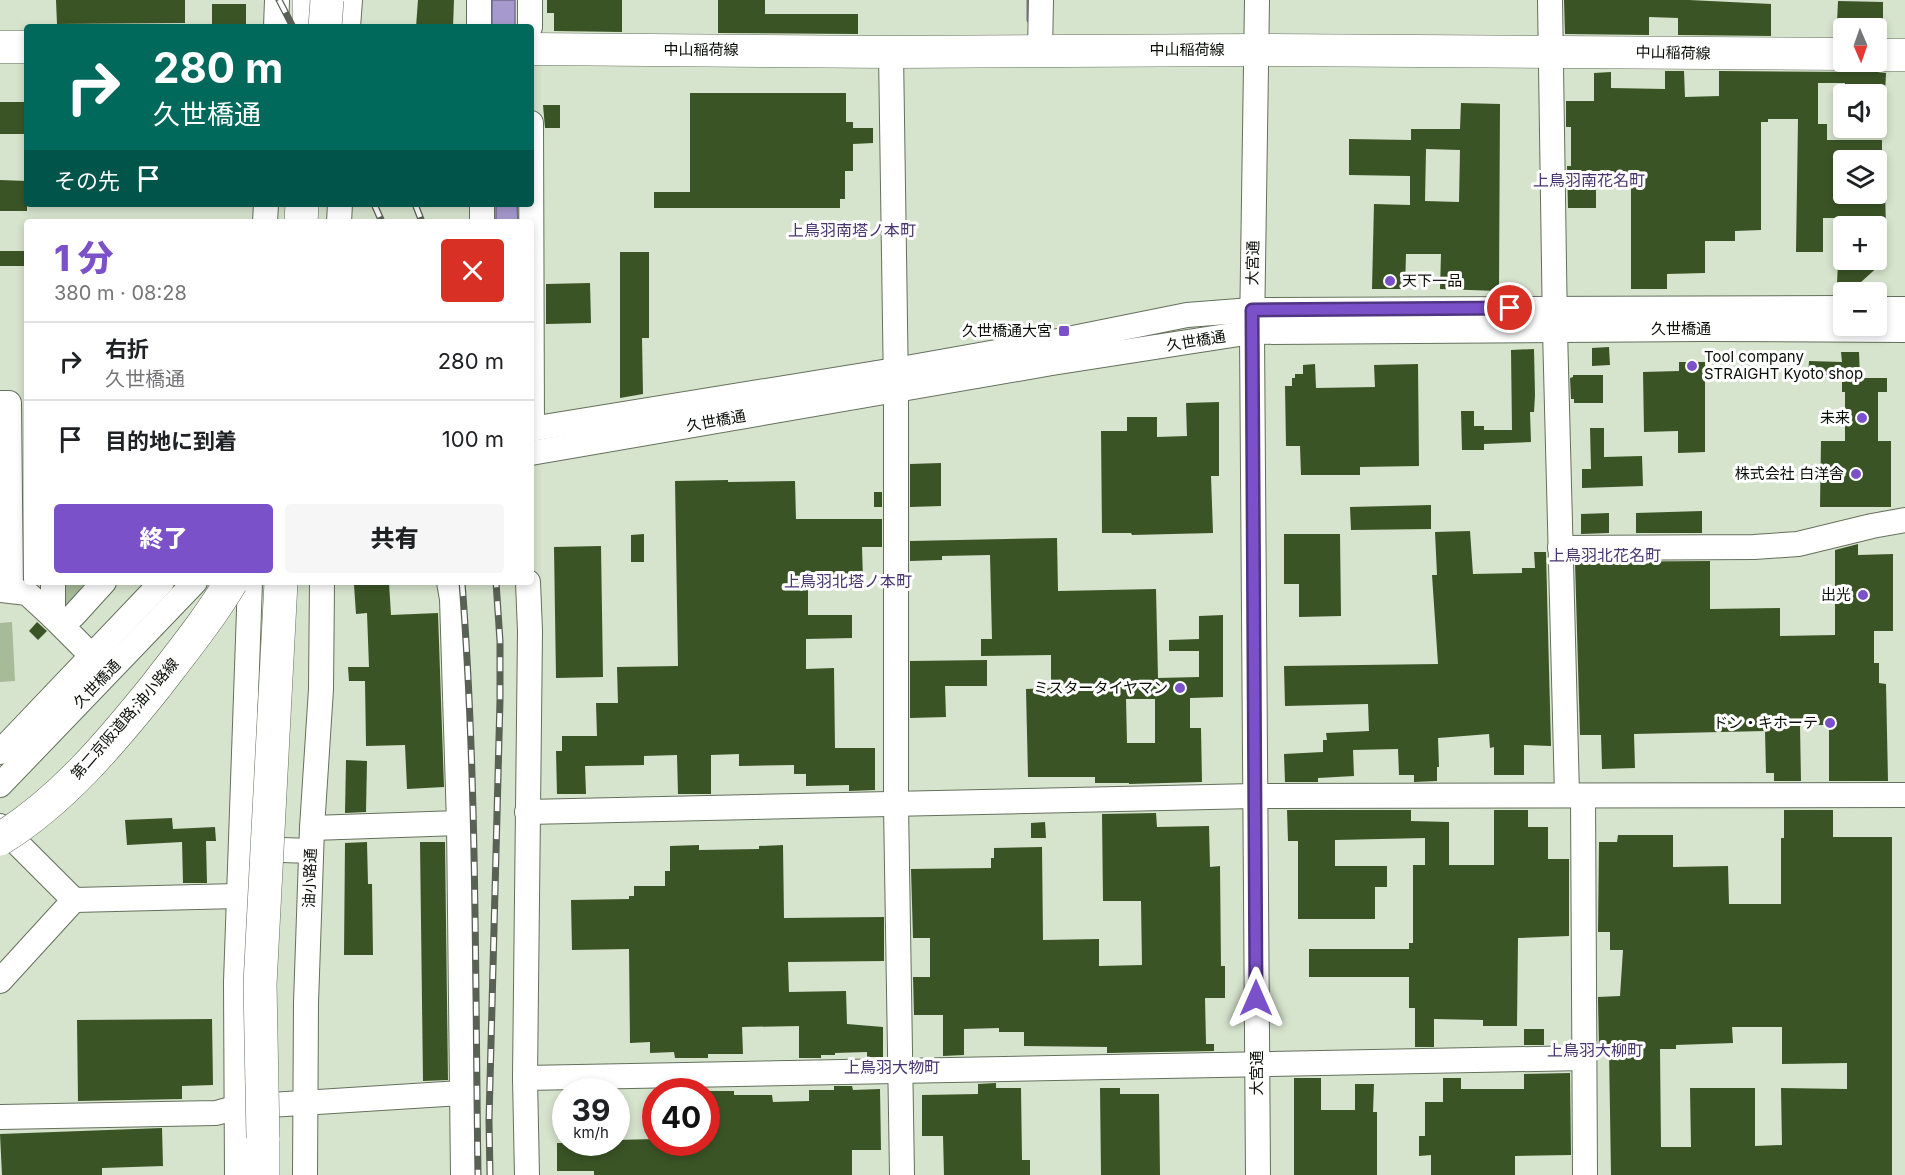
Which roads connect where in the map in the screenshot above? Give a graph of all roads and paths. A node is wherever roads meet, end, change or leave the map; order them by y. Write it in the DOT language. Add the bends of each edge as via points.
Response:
graph roads {
  1 [pos="277,0"];
  2 [pos="309,0"];
  3 [pos="327,0"];
  4 [pos="350,0"];
  5 [pos="478,0"];
  6 [pos="530,0"];
  7 [pos="1041,0"];
  8 [pos="1257,0"];
  9 [pos="1550,0"];
  10 [pos="276,24"];
  11 [pos="309,24"];
  12 [pos="326,24"];
  13 [pos="348,24"];
  14 [pos="479,24"];
  15 [pos="530,24"];
  16 [pos="24,46"];
  17 [pos="0,47"];
  18 [pos="534,49"];
  19 [pos="1257,50"];
  20 [pos="1040,51"];
  21 [pos="1550,51"];
  22 [pos="891,52"];
  23 [pos="1833,54"];
  24 [pos="1887,55"];
  25 [pos="1905,55"];
  26 [pos="1887,309"];
  27 [pos="1905,309"];
  28 [pos="1833,310"];
  29 [pos="1555,319"];
  30 [pos="1704,319"];
  31 [pos="1252,321"];
  32 [pos="1905,330"];
  33 [pos="896,380"];
  34 [pos="0,403"];
  35 [pos="609,428"];
  36 [pos="534,429"];
  37 [pos="534,452"];
  38 [pos="5,520"];
  39 [pos="1905,520"];
  40 [pos="1560,548"];
  41 [pos="53,585"];
  42 [pos="101,585"];
  43 [pos="160,585"];
  44 [pos="192,585"];
  45 [pos="229,585"];
  46 [pos="250,585"];
  47 [pos="281,585"];
  48 [pos="322,585"];
  49 [pos="450,585"];
  50 [pos="528,585"];
  51 [pos="5,590"];
  52 [pos="57,621"];
  53 [pos="100,664"];
  54 [pos="0,752"];
  55 [pos="0,785"];
  56 [pos="1575,795"];
  57 [pos="1905,795"];
  58 [pos="1255,796"];
  59 [pos="896,804"];
  60 [pos="527,812"];
  61 [pos="459,822"];
  62 [pos="0,826"];
  63 [pos="0,839"];
  64 [pos="312,839"];
  65 [pos="240,849"];
  66 [pos="238,896"];
  67 [pos="74,900"];
  68 [pos="0,981"];
  69 [pos="1584,1058"];
  70 [pos="1257,1065"];
  71 [pos="902,1069"];
  72 [pos="525,1078"];
  73 [pos="461,1093"];
  74 [pos="305,1103"];
  75 [pos="238,1107"];
  76 [pos="0,1117"];
  77 [pos="237,1175"];
  78 [pos="263,1175"];
  79 [pos="305,1175"];
  80 [pos="463,1175"];
  81 [pos="526,1175"];
  82 [pos="902,1175"];
  83 [pos="1258,1175"];
  84 [pos="1585,1175"];
  1 -- 10 [label="street"];
  2 -- 11 [label="highway"];
  3 -- 12 [label="highway, bridge"];
  4 -- 13 [label="street"];
  5 -- 14 [label="street"];
  6 -- 15 [label="street"];
  7 -- 20 [label="street"];
  8 -- 19 [label="street, 大宮通"];
  9 -- 21 [label="street"];
  16 -- 17 [label="main road"];
  18 -- 22 [label="main road, 中山稲荷線"];
  19 -- 20 [label="main road, 中山稲荷線"];
  19 -- 21 [label="main road, 中山稲荷線"];
  19 -- 31 [label="street, 大宮通"];
  20 -- 22 [label="main road, 中山稲荷線"];
  21 -- 23 [label="main road, 中山稲荷線"];
  21 -- 29 [label="street"];
  22 -- 33 [label="street"];
  24 -- 25 [label="main road"];
  26 -- 27 [label="street"];
  28 -- 30 [label="street, 久世橋通"];
  29 -- 30 [label="street, 久世橋通"];
  29 -- 31 [label="street, 久世橋通"];
  29 -- 40 [label="street"];
  30 -- 32 [label="street, 久世橋通"];
  31 -- 33 [label="street, 久世橋通"];
  31 -- 58 [label="street, 大宮通"];
  33 -- 35 [label="street, 久世橋通"];
  33 -- 59 [label="street"];
  34 -- 38 [label="street" via="9,403"];
  35 -- 36 [label="street, 久世橋通"];
  35 -- 37 [label="street, 久世橋通"];
  38 -- 51 [label="street"];
  39 -- 40 [label="street" via="1798,544"];
  40 -- 56 [label="street"];
  41 -- 52 [label="street"];
  42 -- 52 [label="street"];
  43 -- 53 [label="street, 久世橋通"];
  44 -- 53 [label="street, 久世橋通"];
  45 -- 63 [label="highway, 第二京阪道路;油小路線, bridge" via="192,640 115,735 74,779"];
  46 -- 65 [label="street"];
  47 -- 78 [label="highway, bridge" via="260,984"];
  48 -- 64 [label="street, 油小路通" via="321,689"];
  49 -- 61 [label="street"];
  50 -- 60 [label="street"];
  51 -- 52 [label="street" via="27,594"];
  52 -- 53 [label="street"];
  53 -- 54 [label="street, 久世橋通"];
  53 -- 55 [label="street, 久世橋通"];
  56 -- 57 [label="street"];
  56 -- 58 [label="street"];
  56 -- 69 [label="street"];
  58 -- 59 [label="street"];
  58 -- 70 [label="street, 大宮通"];
  59 -- 60 [label="street"];
  59 -- 71 [label="street"];
  60 -- 72 [label="street"];
  61 -- 64 [label="street"];
  61 -- 73 [label="street"];
  62 -- 67 [label="street"];
  64 -- 65 [label="street"];
  64 -- 74 [label="street, 油小路通"];
  65 -- 66 [label="street"];
  66 -- 67 [label="street"];
  66 -- 75 [label="street"];
  67 -- 68 [label="street"];
  69 -- 70 [label="street"];
  69 -- 84 [label="street"];
  70 -- 71 [label="street"];
  70 -- 83 [label="street, 大宮通"];
  71 -- 72 [label="street"];
  71 -- 82 [label="street"];
  72 -- 81 [label="street"];
  73 -- 74 [label="street"];
  73 -- 80 [label="street"];
  74 -- 75 [label="street"];
  74 -- 79 [label="street, 油小路通"];
  75 -- 76 [label="street" via="216,1113"];
  75 -- 77 [label="street"];
}
